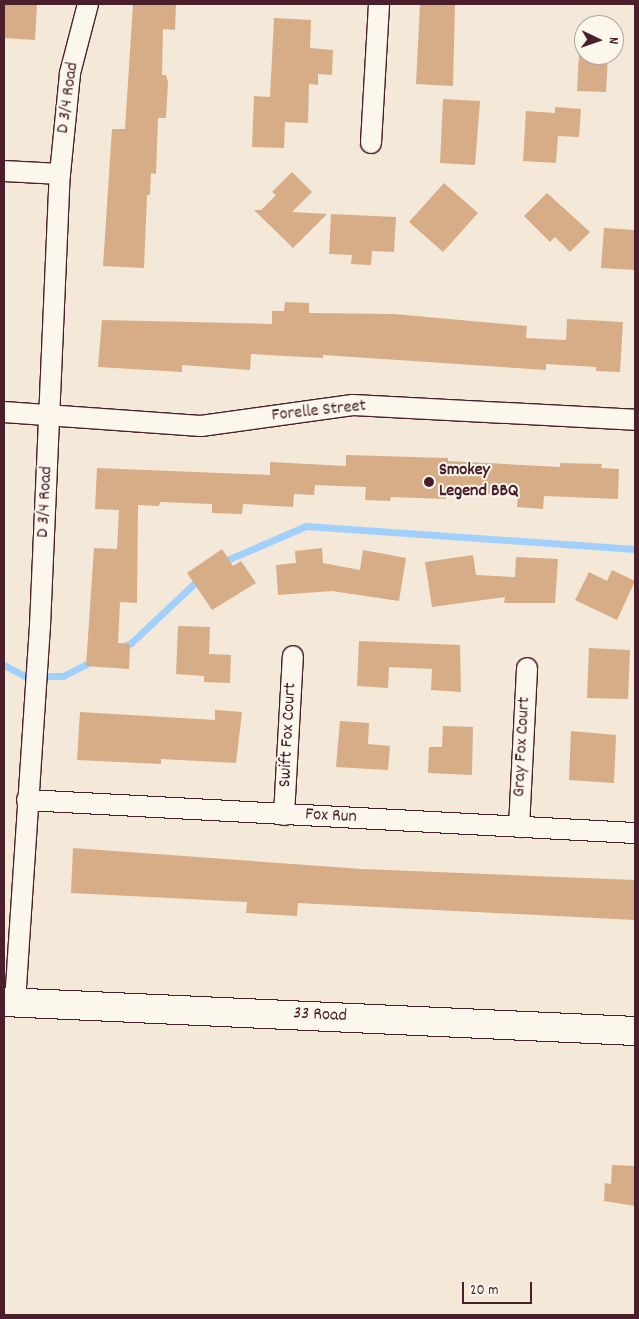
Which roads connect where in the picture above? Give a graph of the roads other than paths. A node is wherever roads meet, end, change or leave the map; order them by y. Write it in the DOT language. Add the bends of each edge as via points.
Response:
graph roads {
  1 [pos="88,4"];
  2 [pos="378,4"];
  3 [pos="371,143"];
  4 [pos="4,171"];
  5 [pos="60,174"];
  6 [pos="4,412"];
  7 [pos="51,415"];
  8 [pos="635,420"];
  9 [pos="293,656"];
  10 [pos="527,668"];
  11 [pos="28,800"];
  12 [pos="284,815"];
  13 [pos="520,827"];
  14 [pos="635,833"];
  15 [pos="9,1002"];
  16 [pos="635,1031"];
  1 -- 5 [label="street, D 3/4 Road" via="70,73"];
  2 -- 3 [label="street"];
  4 -- 5 [label="street"];
  5 -- 7 [label="street, D 3/4 Road"];
  6 -- 7 [label="street, Forelle Street"];
  7 -- 8 [label="street, Forelle Street" via="201,426 353,405"];
  7 -- 11 [label="street, D 3/4 Road"];
  9 -- 12 [label="street, Swift Fox Court"];
  10 -- 13 [label="street, Gray Fox Court"];
  11 -- 12 [label="street, Fox Run"];
  11 -- 15 [label="street, D 3/4 Road"];
  12 -- 13 [label="street, Fox Run"];
  13 -- 14 [label="street, Fox Run"];
  15 -- 16 [label="main road, 33 Road"];
}
